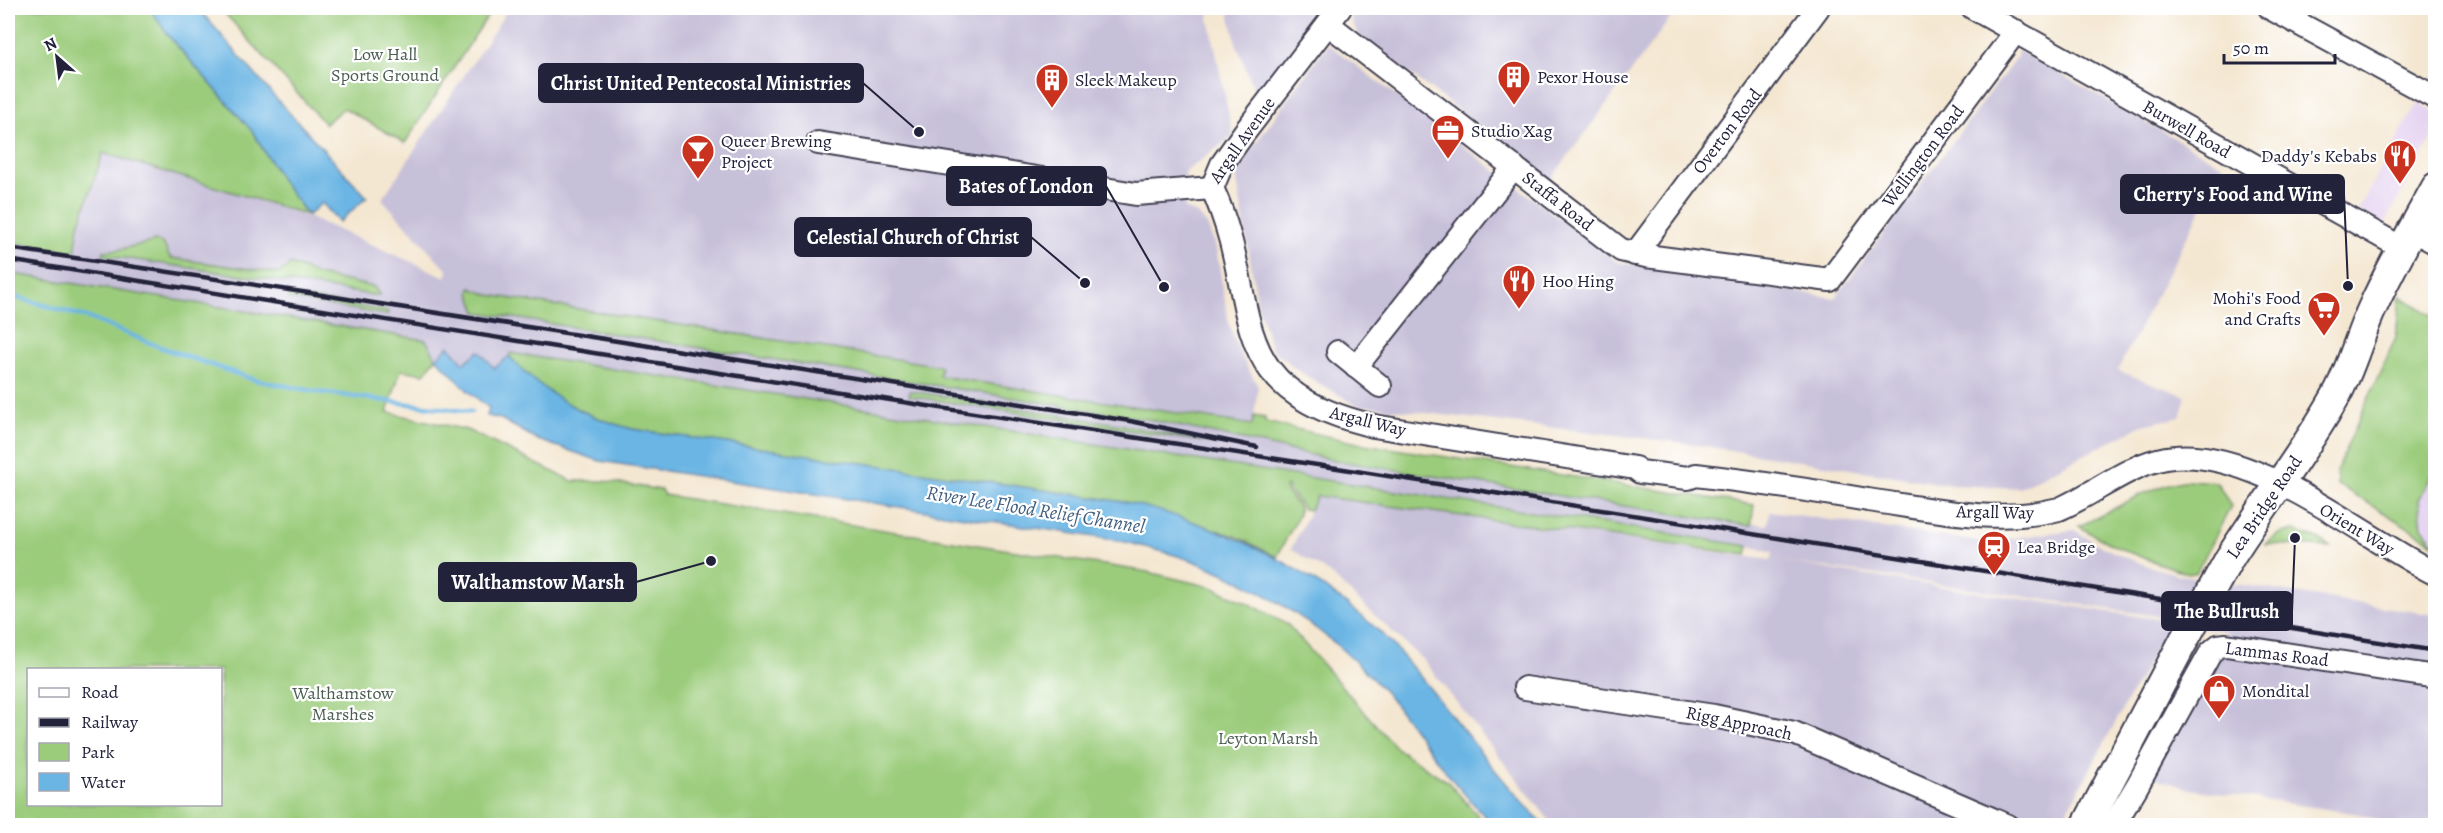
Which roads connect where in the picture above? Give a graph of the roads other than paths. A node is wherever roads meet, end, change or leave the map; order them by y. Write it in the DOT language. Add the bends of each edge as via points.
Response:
graph roads {
  1 [pos="1818,8"];
  2 [pos="1973,8"];
  3 [pos="2270,8"];
  4 [pos="1334,16"];
  5 [pos="2016,32"];
  6 [pos="2436,98"];
  7 [pos="818,143"];
  8 [pos="1514,167"];
  9 [pos="2436,187"];
  10 [pos="1212,188"];
  11 [pos="2416,240"];
  12 [pos="1635,254"];
  13 [pos="1830,280"];
  14 [pos="1338,352"];
  15 [pos="1356,367"];
  16 [pos="1380,386"];
  17 [pos="2279,484"];
  18 [pos="2436,574"];
  19 [pos="2436,677"];
  20 [pos="1525,688"];
  21 [pos="2008,825"];
  22 [pos="2086,825"];
  23 [pos="2113,825"];
  1 -- 12 [label="street, Overton Road"];
  2 -- 5 [label="street, Burwell Road"];
  3 -- 6 [label="street"];
  4 -- 8 [label="street, Staffa Road"];
  4 -- 10 [label="street, Argall Avenue" via="1222,164"];
  5 -- 11 [label="street, Burwell Road"];
  5 -- 13 [label="street, Wellington Road"];
  7 -- 10 [label="street, Argall Avenue" via="1136,194"];
  8 -- 12 [label="street, Staffa Road" via="1621,250"];
  8 -- 15 [label="street"];
  9 -- 11 [label="main road, Lea Bridge Road"];
  10 -- 17 [label="street, Argall Way" via="1222,209 1256,347 1273,375 1298,398 1349,420 1635,468 1642,462 1691,468 1696,475 1926,510 2000,516 2059,509 2150,463 2168,458 2221,460"];
  11 -- 17 [label="main road, Lea Bridge Road" via="2370,314 2349,369 2313,436"];
  12 -- 13 [label="street, Staffa Road"];
  14 -- 15 [label="street"];
  15 -- 16 [label="street"];
  17 -- 18 [label="street, Orient Way"];
  17 -- 22 [label="main road, Lea Bridge Road, bridge" via="2229,559"];
  19 -- 23 [label="street, Lammas Road" via="2218,646 2211,652"];
  20 -- 21 [label="street, Rigg Approach" via="1794,732"];
}
